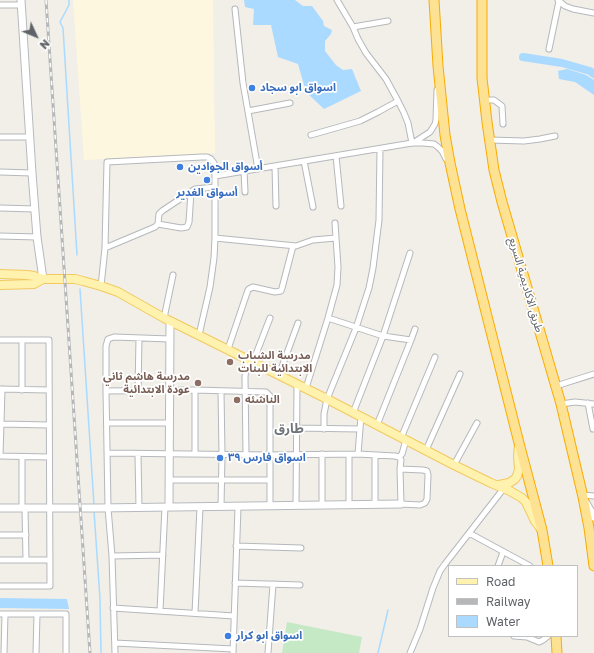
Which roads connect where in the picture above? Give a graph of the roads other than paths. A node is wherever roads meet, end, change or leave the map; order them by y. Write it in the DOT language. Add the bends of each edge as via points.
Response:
graph roads {
  1 [pos="337,0"];
  2 [pos="434,0"];
  3 [pos="482,0"];
  4 [pos="559,0"];
  5 [pos="21,2"];
  6 [pos="0,5"];
  7 [pos="236,9"];
  8 [pos="594,13"];
  9 [pos="388,21"];
  10 [pos="353,27"];
  11 [pos="549,49"];
  12 [pos="438,66"];
  13 [pos="484,100"];
  14 [pos="398,101"];
  15 [pos="290,103"];
  16 [pos="248,111"];
  17 [pos="503,124"];
  18 [pos="311,135"];
  19 [pos="555,136"];
  20 [pos="0,137"];
  21 [pos="30,138"];
  22 [pos="489,140"];
  23 [pos="412,144"];
  24 [pos="380,149"];
  25 [pos="336,156"];
  26 [pos="304,161"];
  27 [pos="275,166"];
  28 [pos="258,169"];
  29 [pos="244,171"];
  30 [pos="0,172"];
  31 [pos="32,173"];
  32 [pos="215,176"];
  33 [pos="454,181"];
  34 [pos="215,187"];
  35 [pos="191,192"];
  36 [pos="245,192"];
  37 [pos="276,206"];
  38 [pos="341,206"];
  39 [pos="312,207"];
  40 [pos="0,208"];
  41 [pos="35,209"];
  42 [pos="335,223"];
  43 [pos="158,224"];
  44 [pos="0,236"];
  45 [pos="38,237"];
  46 [pos="215,238"];
  47 [pos="336,238"];
  48 [pos="293,246"];
  49 [pos="105,248"];
  50 [pos="410,253"];
  51 [pos="0,274"];
  52 [pos="173,275"];
  53 [pos="42,279"];
  54 [pos="0,285"];
  55 [pos="101,286"];
  56 [pos="270,318"];
  57 [pos="328,318"];
  58 [pos="167,319"];
  59 [pos="298,322"];
  60 [pos="356,328"];
  61 [pos="415,330"];
  62 [pos="199,335"];
  63 [pos="382,336"];
  64 [pos="139,338"];
  65 [pos="170,339"];
  66 [pos="0,340"];
  67 [pos="22,340"];
  68 [pos="411,340"];
  69 [pos="228,349"];
  70 [pos="435,357"];
  71 [pos="250,360"];
  72 [pos="460,374"];
  73 [pos="594,374"];
  74 [pos="279,375"];
  75 [pos="297,384"];
  76 [pos="556,386"];
  77 [pos="306,388"];
  78 [pos="1,389"];
  79 [pos="22,390"];
  80 [pos="49,390"];
  81 [pos="170,390"];
  82 [pos="195,390"];
  83 [pos="106,391"];
  84 [pos="138,391"];
  85 [pos="221,391"];
  86 [pos="246,391"];
  87 [pos="327,399"];
  88 [pos="560,404"];
  89 [pos="591,404"];
  90 [pos="357,414"];
  91 [pos="106,422"];
  92 [pos="170,423"];
  93 [pos="477,423"];
  94 [pos="1,424"];
  95 [pos="49,425"];
  96 [pos="377,425"];
  97 [pos="296,428"];
  98 [pos="324,429"];
  99 [pos="359,429"];
  100 [pos="593,429"];
  101 [pos="404,439"];
  102 [pos="519,443"];
  103 [pos="426,450"];
  104 [pos="108,453"];
  105 [pos="138,454"];
  106 [pos="169,454"];
  107 [pos="195,454"];
  108 [pos="222,454"];
  109 [pos="246,454"];
  110 [pos="296,454"];
  111 [pos="322,454"];
  112 [pos="349,454"];
  113 [pos="358,454"];
  114 [pos="270,455"];
  115 [pos="374,455"];
  116 [pos="22,457"];
  117 [pos="399,457"];
  118 [pos="49,458"];
  119 [pos="454,465"];
  120 [pos="400,469"];
  121 [pos="169,480"];
  122 [pos="221,480"];
  123 [pos="270,480"];
  124 [pos="500,486"];
  125 [pos="583,496"];
  126 [pos="594,496"];
  127 [pos="375,504"];
  128 [pos="401,504"];
  129 [pos="296,505"];
  130 [pos="322,505"];
  131 [pos="349,505"];
  132 [pos="221,506"];
  133 [pos="270,506"];
  134 [pos="167,507"];
  135 [pos="200,507"];
  136 [pos="238,507"];
  137 [pos="0,508"];
  138 [pos="24,508"];
  139 [pos="50,508"];
  140 [pos="108,508"];
  141 [pos="139,508"];
  142 [pos="594,517"];
  143 [pos="542,530"];
  144 [pos="469,533"];
  145 [pos="0,535"];
  146 [pos="26,535"];
  147 [pos="236,546"];
  148 [pos="301,548"];
  149 [pos="503,552"];
  150 [pos="163,555"];
  151 [pos="112,556"];
  152 [pos="0,560"];
  153 [pos="26,560"];
  154 [pos="50,560"];
  155 [pos="594,564"];
  156 [pos="498,565"];
  157 [pos="528,565"];
  158 [pos="548,565"];
  159 [pos="235,583"];
  160 [pos="273,584"];
  161 [pos="300,585"];
  162 [pos="0,586"];
  163 [pos="113,608"];
  164 [pos="160,611"];
  165 [pos="195,613"];
  166 [pos="2,614"];
  167 [pos="37,614"];
  168 [pos="234,616"];
  169 [pos="527,637"];
  170 [pos="547,637"];
  171 [pos="556,637"];
  172 [pos="115,643"];
  173 [pos="233,651"];
  174 [pos="4,653"];
  175 [pos="36,653"];
  176 [pos="66,653"];
  177 [pos="115,653"];
  178 [pos="268,653"];
  179 [pos="410,653"];
  180 [pos="557,653"];
  1 -- 10 [label="street"];
  2 -- 12 [label="highway"];
  3 -- 13 [label="highway, طريق الاكاديمية السريع"];
  4 -- 8 [label="street" via="573,9"];
  4 -- 11 [label="street"];
  5 -- 6 [label="street"];
  5 -- 21 [label="street"];
  7 -- 16 [label="street"];
  9 -- 10 [label="street"];
  10 -- 14 [label="street" via="366,53 386,79"];
  12 -- 23 [label="street" via="435,124 430,132"];
  12 -- 33 [label="highway" via="445,135"];
  13 -- 17 [label="street" via="494,100 502,106"];
  13 -- 22 [label="highway, طريق الاكاديمية السريع"];
  14 -- 18 [label="street" via="360,121"];
  14 -- 23 [label="street" via="408,122"];
  15 -- 16 [label="street"];
  16 -- 28 [label="street"];
  19 -- 22 [label="street" via="524,141"];
  20 -- 21 [label="street"];
  21 -- 31 [label="street"];
  22 -- 76 [label="highway, طريق الاكاديمية السريع" via="502,202"];
  23 -- 24 [label="street"];
  23 -- 33 [label="street" via="434,144 438,147 445,156"];
  24 -- 25 [label="street"];
  24 -- 60 [label="street" via="379,220 375,257 369,288"];
  25 -- 26 [label="street"];
  25 -- 38 [label="street"];
  26 -- 27 [label="street"];
  26 -- 39 [label="street"];
  27 -- 28 [label="street"];
  27 -- 37 [label="street"];
  28 -- 29 [label="street"];
  29 -- 32 [label="street"];
  29 -- 36 [label="street"];
  30 -- 31 [label="street"];
  31 -- 41 [label="street"];
  32 -- 34 [label="street"];
  32 -- 49 [label="street" via="214,163 207,157 107,162"];
  33 -- 102 [label="highway"];
  34 -- 35 [label="street" via="198,188"];
  34 -- 46 [label="street"];
  35 -- 43 [label="street" via="162,210"];
  35 -- 43 [label="street" via="187,227"];
  40 -- 41 [label="street"];
  41 -- 45 [label="street"];
  42 -- 47 [label="street"];
  43 -- 49 [label="street"];
  44 -- 45 [label="street"];
  45 -- 53 [label="street"];
  46 -- 48 [label="street"];
  46 -- 62 [label="street" via="213,273"];
  47 -- 48 [label="street" via="313,240"];
  47 -- 57 [label="street" via="338,278"];
  48 -- 69 [label="street" via="281,291 277,293 249,288"];
  49 -- 55 [label="street"];
  50 -- 63 [label="street"];
  51 -- 53 [label="main road" via="28,275"];
  52 -- 58 [label="street"];
  53 -- 54 [label="main road" via="34,284"];
  53 -- 55 [label="main road" via="75,279"];
  55 -- 58 [label="main road" via="118,292"];
  56 -- 71 [label="street"];
  57 -- 60 [label="street"];
  57 -- 77 [label="street"];
  58 -- 62 [label="main road"];
  58 -- 65 [label="street"];
  59 -- 74 [label="street"];
  60 -- 63 [label="street"];
  60 -- 87 [label="street"];
  61 -- 68 [label="street"];
  62 -- 69 [label="main road"];
  63 -- 68 [label="street"];
  63 -- 90 [label="street"];
  64 -- 65 [label="street"];
  64 -- 83 [label="street" via="108,339"];
  64 -- 84 [label="street"];
  65 -- 81 [label="street"];
  66 -- 67 [label="street"];
  67 -- 79 [label="street"];
  67 -- 80 [label="street" via="49,340"];
  68 -- 96 [label="street"];
  69 -- 71 [label="main road"];
  70 -- 101 [label="street"];
  71 -- 74 [label="main road"];
  71 -- 86 [label="street" via="245,372"];
  72 -- 103 [label="street"];
  73 -- 76 [label="street"];
  74 -- 75 [label="main road"];
  75 -- 77 [label="main road"];
  75 -- 97 [label="street"];
  76 -- 88 [label="highway, طريق الاكاديمية السريع"];
  77 -- 87 [label="main road"];
  78 -- 79 [label="street"];
  78 -- 94 [label="street"];
  79 -- 80 [label="street"];
  80 -- 95 [label="street"];
  81 -- 82 [label="street"];
  81 -- 84 [label="street"];
  81 -- 92 [label="street"];
  82 -- 85 [label="street"];
  82 -- 107 [label="street"];
  83 -- 84 [label="street"];
  83 -- 91 [label="street"];
  85 -- 86 [label="street"];
  85 -- 108 [label="street"];
  86 -- 109 [label="street"];
  86 -- 114 [label="street" via="264,391 270,396"];
  87 -- 90 [label="main road"];
  87 -- 98 [label="street"];
  88 -- 89 [label="street"];
  88 -- 125 [label="highway, طريق الاكاديمية السريع"];
  89 -- 100 [label="street"];
  90 -- 96 [label="main road"];
  90 -- 99 [label="street"];
  91 -- 92 [label="street"];
  91 -- 104 [label="street"];
  92 -- 106 [label="street"];
  93 -- 119 [label="street"];
  94 -- 95 [label="street"];
  94 -- 116 [label="street" via="0,456"];
  95 -- 118 [label="street"];
  96 -- 101 [label="main road"];
  97 -- 98 [label="street"];
  97 -- 110 [label="street"];
  98 -- 99 [label="street"];
  99 -- 113 [label="street"];
  101 -- 103 [label="main road"];
  101 -- 117 [label="street" via="402,454"];
  102 -- 124 [label="main road" via="517,476"];
  102 -- 143 [label="highway"];
  103 -- 119 [label="main road"];
  104 -- 105 [label="street"];
  104 -- 140 [label="street"];
  105 -- 106 [label="street"];
  105 -- 141 [label="street"];
  106 -- 107 [label="street"];
  106 -- 121 [label="street"];
  107 -- 108 [label="street"];
  108 -- 109 [label="street"];
  108 -- 122 [label="street"];
  109 -- 114 [label="street"];
  110 -- 111 [label="street"];
  110 -- 114 [label="street"];
  110 -- 129 [label="street"];
  111 -- 112 [label="street"];
  111 -- 130 [label="street"];
  112 -- 113 [label="street"];
  112 -- 131 [label="street"];
  113 -- 115 [label="street"];
  114 -- 123 [label="street"];
  115 -- 117 [label="street"];
  115 -- 127 [label="street"];
  116 -- 118 [label="street"];
  116 -- 138 [label="street"];
  117 -- 120 [label="street"];
  118 -- 139 [label="street"];
  119 -- 124 [label="main road"];
  120 -- 128 [label="street"];
  120 -- 128 [label="street" via="425,470 428,473 425,503"];
  121 -- 122 [label="street"];
  121 -- 134 [label="street"];
  122 -- 123 [label="street"];
  122 -- 132 [label="street"];
  123 -- 133 [label="street"];
  124 -- 143 [label="main road" via="526,502"];
  124 -- 144 [label="street"];
  125 -- 126 [label="street"];
  125 -- 142 [label="street"];
  125 -- 155 [label="highway, طريق الاكاديمية السريع"];
  127 -- 128 [label="street"];
  127 -- 131 [label="street"];
  129 -- 130 [label="street"];
  129 -- 133 [label="street"];
  130 -- 131 [label="street"];
  132 -- 135 [label="street"];
  132 -- 136 [label="street"];
  133 -- 136 [label="street"];
  134 -- 135 [label="street"];
  134 -- 141 [label="street"];
  134 -- 150 [label="street"];
  135 -- 165 [label="street"];
  136 -- 147 [label="street"];
  137 -- 138 [label="street"];
  138 -- 139 [label="street"];
  138 -- 146 [label="street"];
  139 -- 140 [label="street"];
  139 -- 154 [label="street"];
  140 -- 141 [label="street"];
  140 -- 151 [label="street"];
  143 -- 158 [label="highway"];
  144 -- 149 [label="street"];
  144 -- 179 [label="street" via="440,571"];
  145 -- 146 [label="street"];
  146 -- 153 [label="street"];
  147 -- 148 [label="street"];
  147 -- 159 [label="street"];
  149 -- 156 [label="street"];
  149 -- 157 [label="street"];
  150 -- 151 [label="street"];
  150 -- 164 [label="street"];
  151 -- 163 [label="street"];
  152 -- 153 [label="street"];
  153 -- 154 [label="street"];
  154 -- 162 [label="street" via="50,586"];
  159 -- 160 [label="street"];
  159 -- 168 [label="street"];
  160 -- 161 [label="street"];
  160 -- 178 [label="street"];
  163 -- 164 [label="street"];
  163 -- 172 [label="street"];
  164 -- 165 [label="street"];
  165 -- 168 [label="street"];
  166 -- 167 [label="street"];
  166 -- 174 [label="street"];
  167 -- 175 [label="street"];
  167 -- 176 [label="street" via="66,614"];
  168 -- 173 [label="street"];
  169 -- 170 [label="street" via="539,642"];
  171 -- 180 [label="highway"];
  172 -- 173 [label="street"];
  172 -- 177 [label="street"];
}
